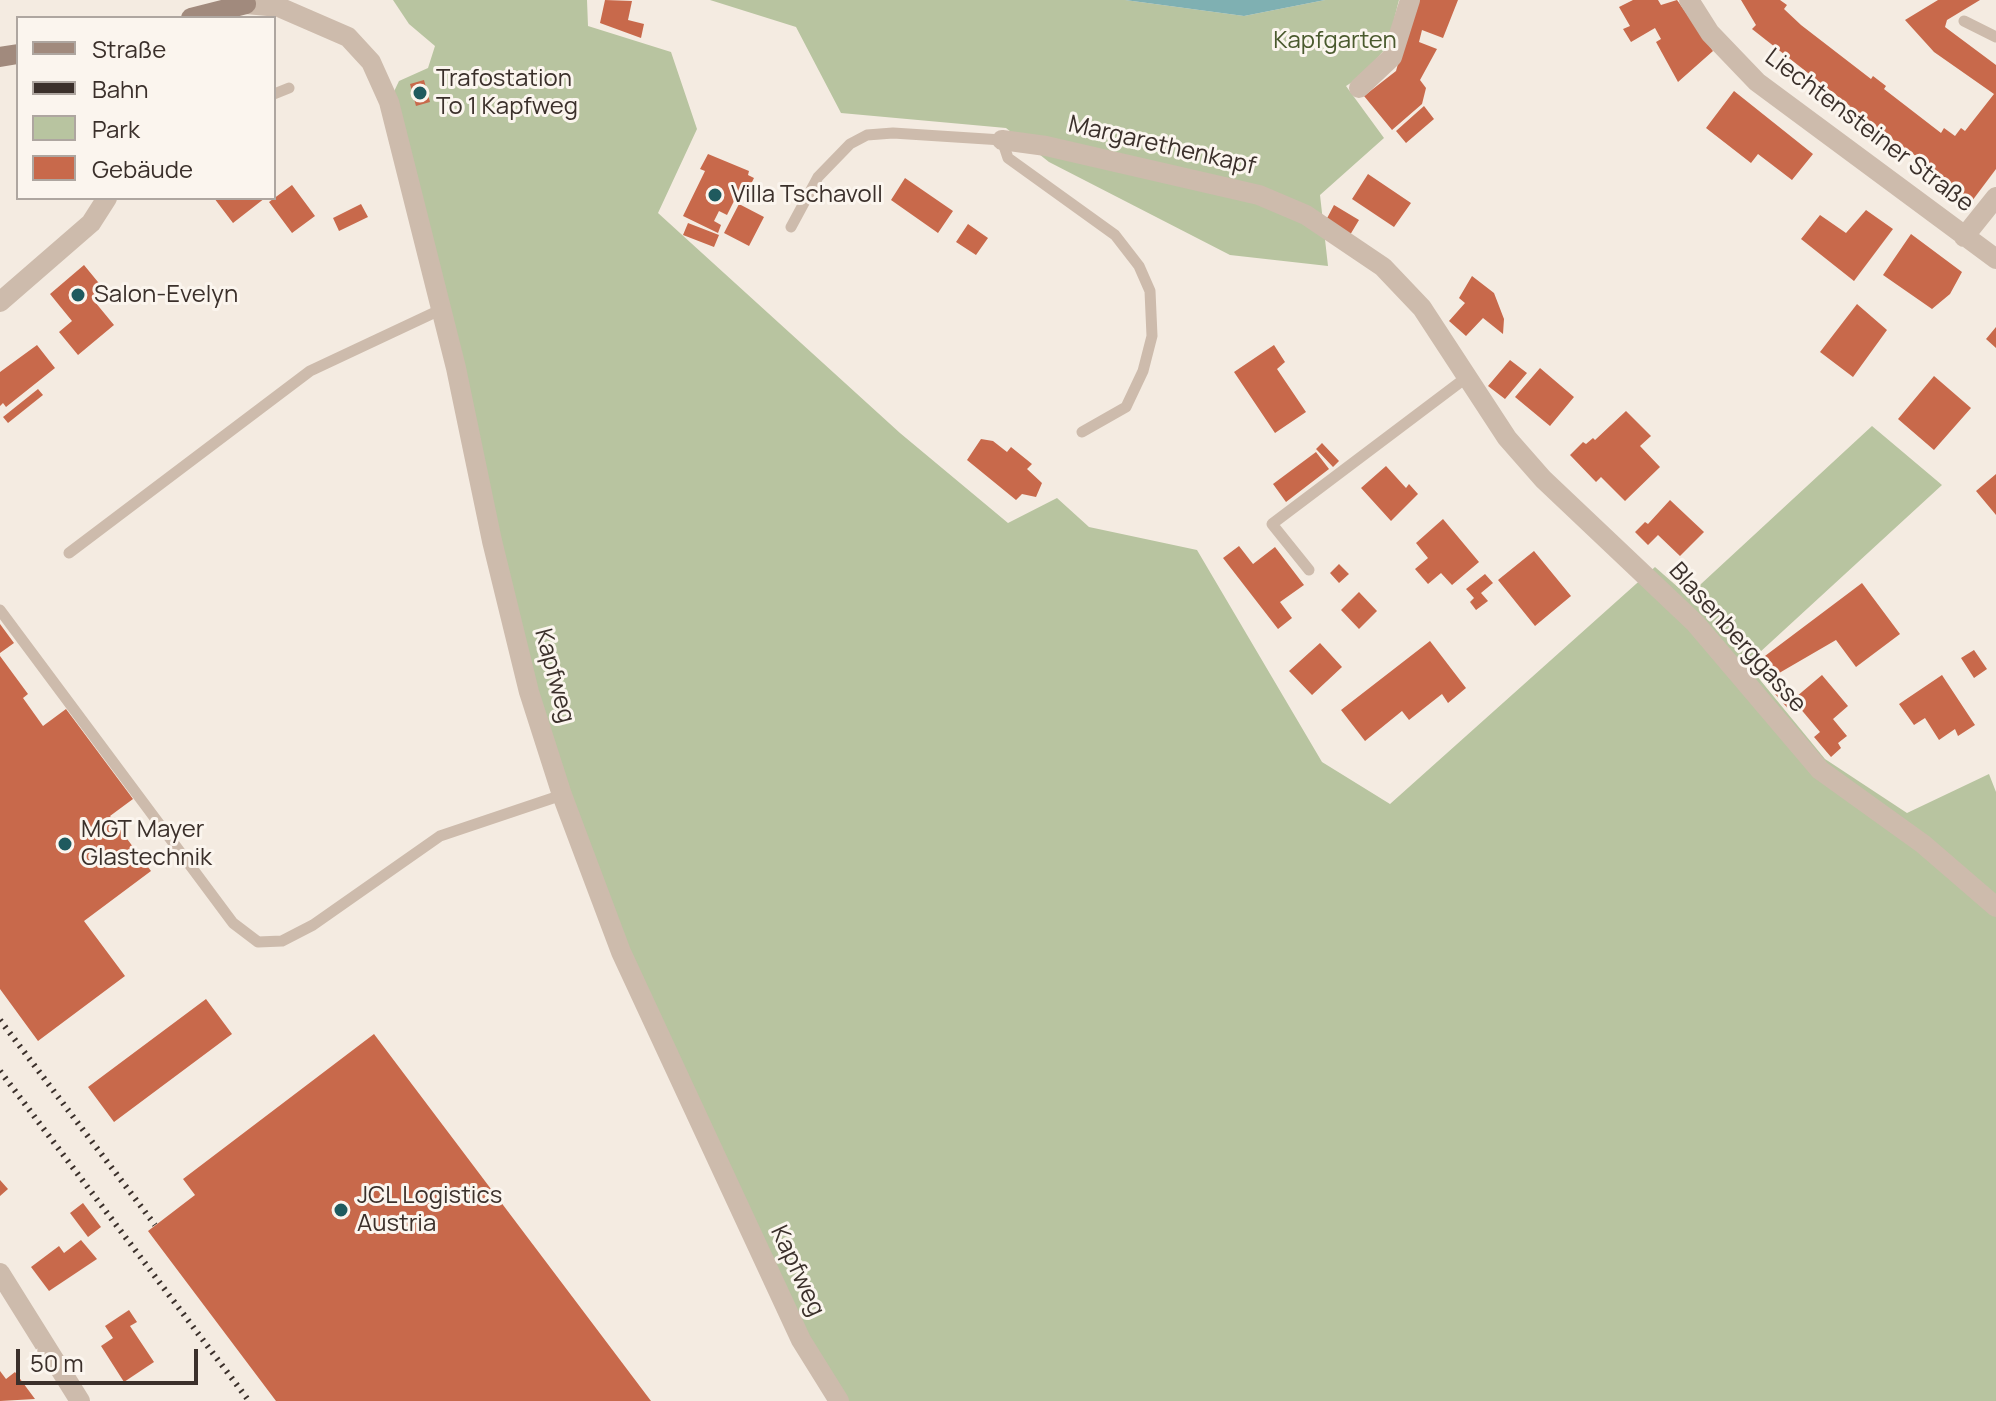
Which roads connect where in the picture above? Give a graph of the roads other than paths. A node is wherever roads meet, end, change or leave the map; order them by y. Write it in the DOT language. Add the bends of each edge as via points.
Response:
graph roads {
  1 [pos="1410,0"];
  2 [pos="1689,0"];
  3 [pos="245,2"];
  4 [pos="198,16"];
  5 [pos="1964,21"];
  6 [pos="1996,37"];
  7 [pos="289,88"];
  8 [pos="1359,88"];
  9 [pos="276,93"];
  10 [pos="1002,140"];
  11 [pos="1996,197"];
  12 [pos="106,200"];
  13 [pos="1306,215"];
  14 [pos="791,227"];
  15 [pos="1964,237"];
  16 [pos="1996,259"];
  17 [pos="0,302"];
  18 [pos="442,309"];
  19 [pos="1467,377"];
  20 [pos="1082,432"];
  21 [pos="69,553"];
  22 [pos="1309,570"];
  23 [pos="0,610"];
  24 [pos="562,795"];
  25 [pos="1996,907"];
  26 [pos="0,1273"];
  27 [pos="6,1297"];
  28 [pos="80,1401"];
  29 [pos="839,1401"];
  1 -- 8 [label="street" via="1392,57"];
  2 -- 15 [label="street, Liechtensteiner Straße" via="1710,33 1757,82"];
  3 -- 4 [label="main road"];
  3 -- 18 [label="street, Kapfweg" via="315,20 348,37 371,62 389,102"];
  5 -- 6 [label="lane"];
  7 -- 9 [label="lane"];
  10 -- 13 [label="street, Margarethenkapf" via="1259,195"];
  10 -- 14 [label="lane, Margarethenkapf" via="867,135 850,144 818,177"];
  10 -- 20 [label="lane" via="1008,158 1115,235 1150,291 1152,336 1126,407"];
  11 -- 15 [label="street"];
  12 -- 17 [label="street" via="91,223"];
  13 -- 19 [label="street, Blasenberggasse" via="1383,267 1422,308"];
  15 -- 16 [label="street, Liechtensteiner Straße"];
  18 -- 21 [label="lane" via="310,371"];
  18 -- 24 [label="street, Kapfweg" via="529,692"];
  19 -- 22 [label="lane" via="1272,524"];
  19 -- 25 [label="street, Blasenberggasse" via="1525,459 1695,623 1820,770 1923,844"];
  23 -- 24 [label="lane" via="233,923 258,942 282,941 313,925 440,836"];
  24 -- 29 [label="street, Kapfweg" via="627,966 801,1340"];
  26 -- 27 [label="street"];
  27 -- 28 [label="street"];
}
